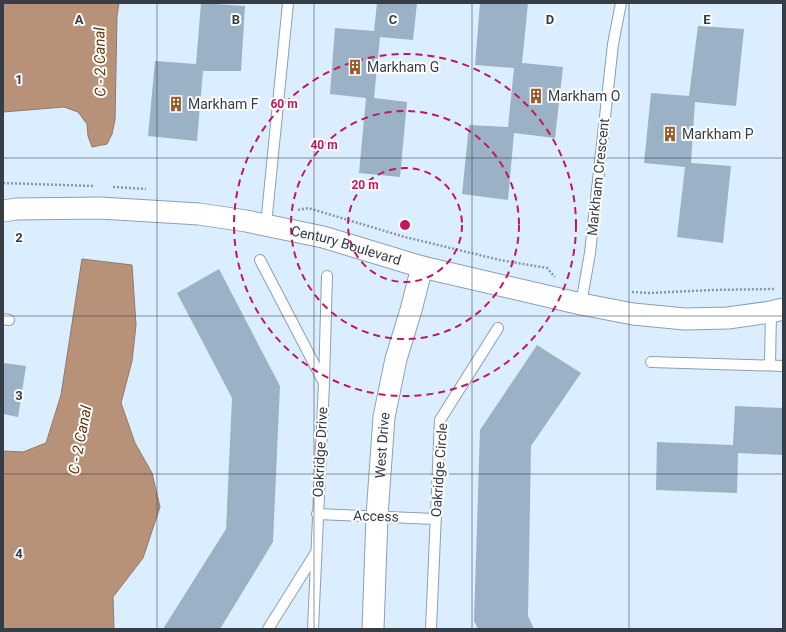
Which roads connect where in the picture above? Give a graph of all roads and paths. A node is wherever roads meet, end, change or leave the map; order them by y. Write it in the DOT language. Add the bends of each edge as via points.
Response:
graph roads {
  1 [pos="288,3"];
  2 [pos="621,3"];
  3 [pos="3,211"];
  4 [pos="295,211"];
  5 [pos="266,225"];
  6 [pos="260,260"];
  7 [pos="422,267"];
  8 [pos="327,276"];
  9 [pos="557,278"];
  10 [pos="780,289"];
  11 [pos="626,292"];
  12 [pos="581,304"];
  13 [pos="777,311"];
  14 [pos="498,328"];
  15 [pos="651,362"];
  16 [pos="770,365"];
  17 [pos="783,366"];
  18 [pos="324,383"];
  19 [pos="318,514"];
  20 [pos="377,516"];
  21 [pos="436,519"];
  22 [pos="316,553"];
  23 [pos="268,629"];
  24 [pos="313,629"];
  25 [pos="372,629"];
  26 [pos="431,629"];
  1 -- 5 [label="lane"];
  2 -- 12 [label="lane, Markham Crescent" via="613,44 590,253"];
  3 -- 5 [label="street, Century Boulevard" via="100,208 199,214"];
  4 -- 9 [label="path" via="308,208 405,237 500,260 547,268"];
  5 -- 7 [label="street, Century Boulevard" via="323,237"];
  6 -- 18 [label="lane"];
  7 -- 12 [label="street, Century Boulevard"];
  7 -- 20 [label="street, West Drive" via="396,359 384,417"];
  8 -- 18 [label="lane, Oakridge Drive"];
  10 -- 11 [label="path"];
  12 -- 13 [label="street, Century Boulevard" via="633,314 685,319 728,318"];
  13 -- 16 [label="lane"];
  14 -- 21 [label="lane, Oakridge Circle" via="440,420"];
  15 -- 16 [label="lane"];
  16 -- 17 [label="lane"];
  18 -- 19 [label="lane, Oakridge Drive"];
  19 -- 20 [label="lane, Access"];
  19 -- 22 [label="lane, Oakridge Drive"];
  20 -- 21 [label="lane, Access"];
  20 -- 25 [label="street, West Drive"];
  21 -- 26 [label="lane, Oakridge Circle"];
  22 -- 23 [label="lane"];
  22 -- 24 [label="lane, Oakridge Drive"];
}
